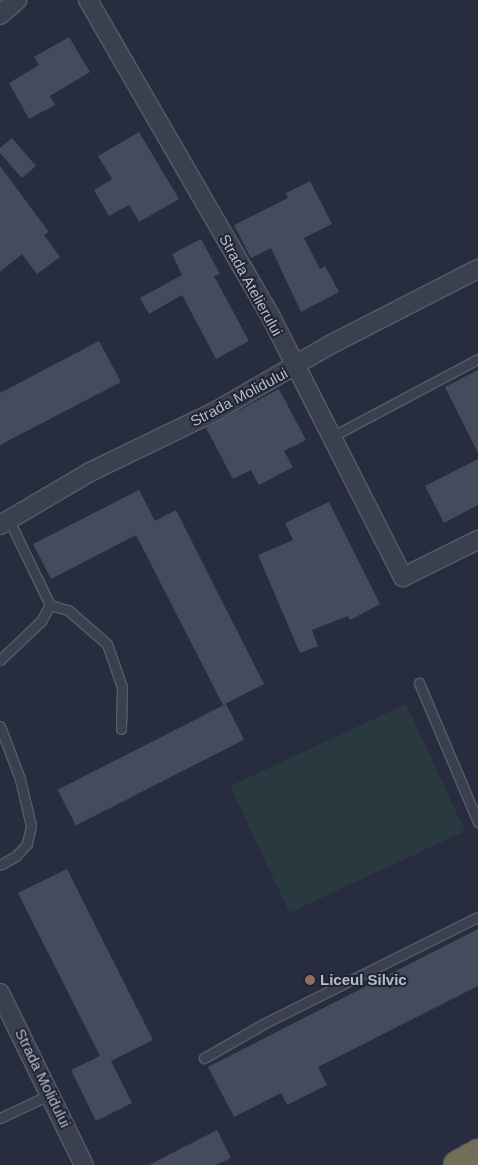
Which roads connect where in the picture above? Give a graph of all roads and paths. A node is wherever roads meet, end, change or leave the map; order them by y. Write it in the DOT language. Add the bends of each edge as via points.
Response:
graph roads {
  1 [pos="17,0"];
  2 [pos="88,0"];
  3 [pos="0,15"];
  4 [pos="478,269"];
  5 [pos="478,359"];
  6 [pos="294,367"];
  7 [pos="334,436"];
  8 [pos="4,523"];
  9 [pos="478,540"];
  10 [pos="50,605"];
  11 [pos="0,660"];
  12 [pos="419,683"];
  13 [pos="0,726"];
  14 [pos="121,729"];
  15 [pos="478,822"];
  16 [pos="0,865"];
  17 [pos="478,917"];
  18 [pos="0,993"];
  19 [pos="204,1058"];
  20 [pos="51,1094"];
  21 [pos="0,1118"];
  22 [pos="478,1154"];
  23 [pos="84,1165"];
  24 [pos="458,1165"];
  1 -- 3 [label="street"];
  2 -- 6 [label="street, Strada Atelierului" via="270,315"];
  4 -- 6 [label="street, Strada Molidului"];
  5 -- 7 [label="lane"];
  6 -- 7 [label="street, Strada Atelierului"];
  6 -- 8 [label="street, Strada Molidului" via="216,411 90,472"];
  7 -- 9 [label="street, Strada Atelierului" via="403,577"];
  8 -- 10 [label="lane"];
  10 -- 11 [label="lane" via="41,621"];
  10 -- 14 [label="lane" via="68,610 106,644 122,687"];
  12 -- 15 [label="lane"];
  13 -- 16 [label="lane" via="20,779 31,826 26,844 16,856"];
  17 -- 19 [label="lane" via="265,1023"];
  18 -- 20 [label="street, Strada Molidului"];
  20 -- 21 [label="lane"];
  20 -- 23 [label="street, Strada Molidului"];
  22 -- 24 [label="highway"];
}
